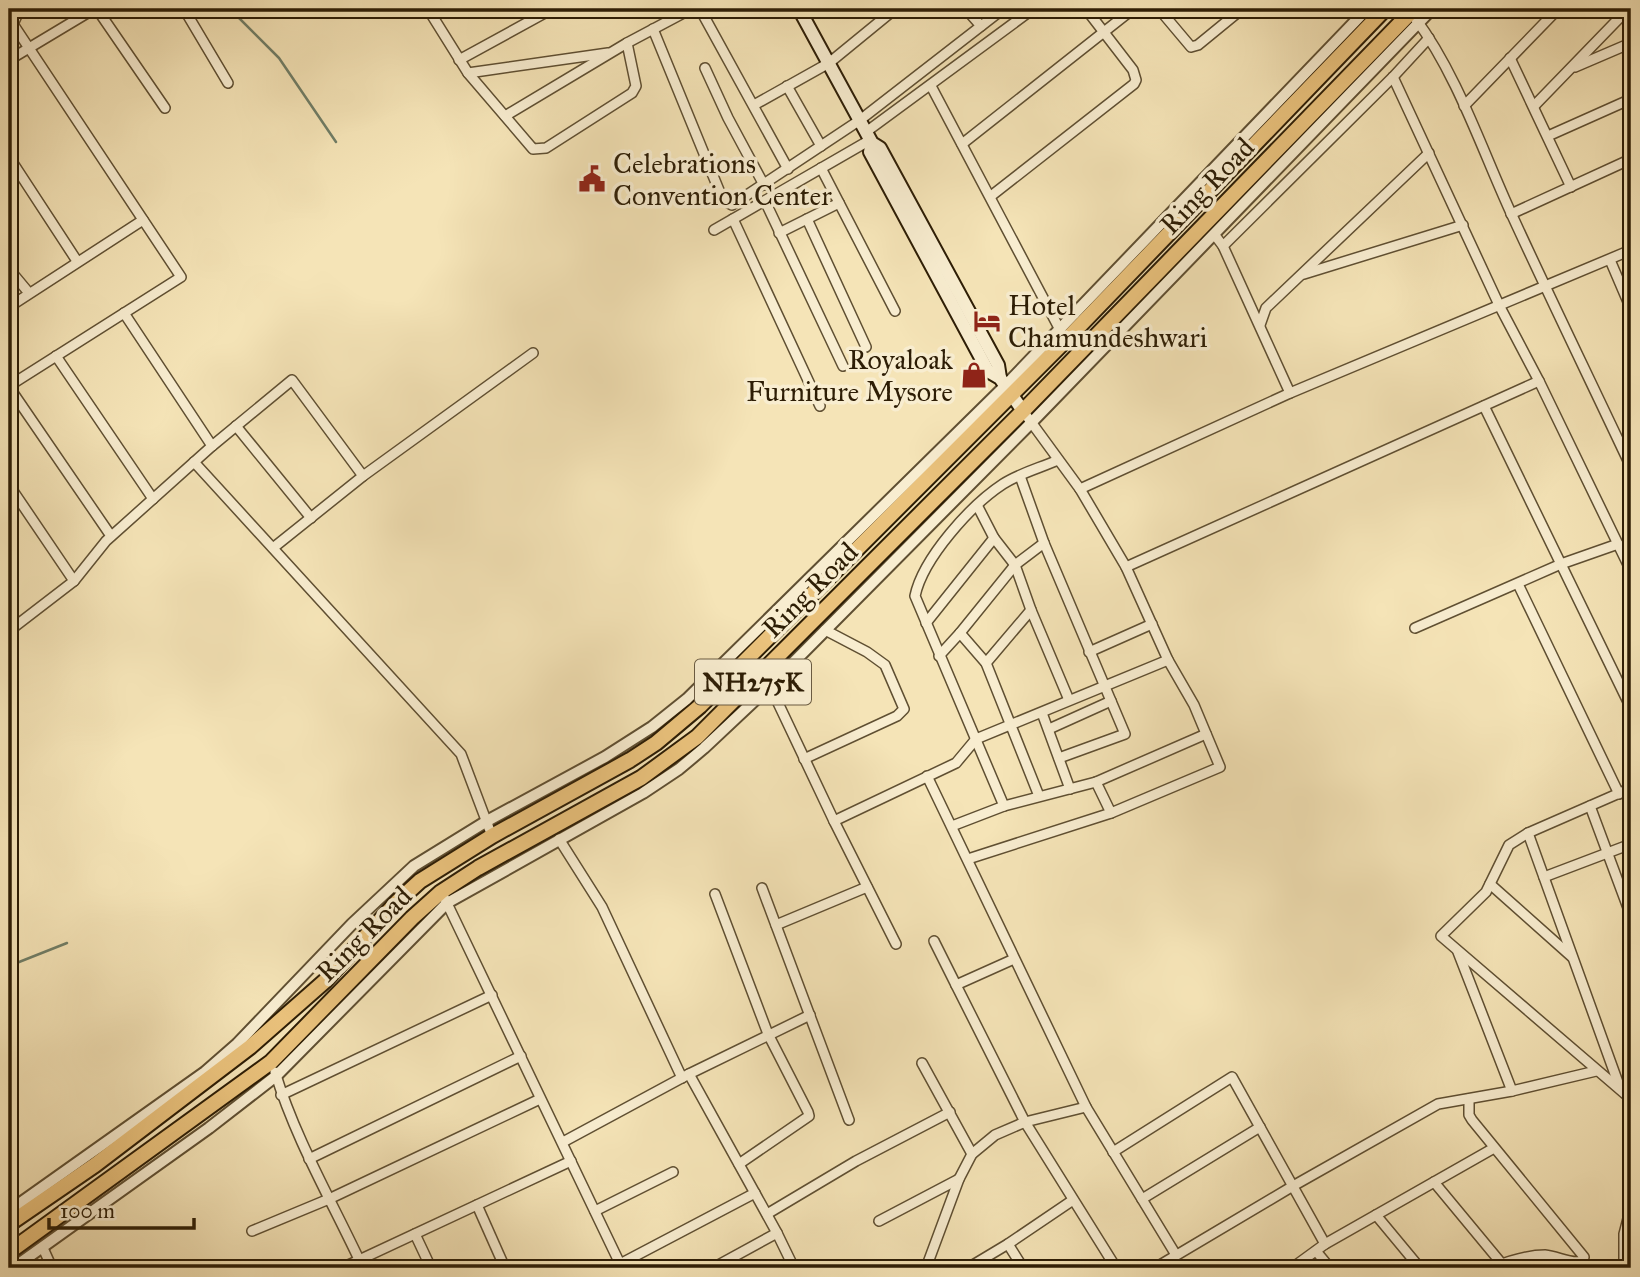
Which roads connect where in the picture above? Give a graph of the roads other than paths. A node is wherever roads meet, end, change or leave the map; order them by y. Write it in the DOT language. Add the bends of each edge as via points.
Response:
graph roads {
  1 [pos="20,9"];
  2 [pos="96,9"];
  3 [pos="184,9"];
  4 [pos="428,9"];
  5 [pos="552,9"];
  6 [pos="691,9"];
  7 [pos="700,9"];
  8 [pos="799,9"];
  9 [pos="895,9"];
  10 [pos="966,9"];
  11 [pos="1003,9"];
  12 [pos="1033,9"];
  13 [pos="1086,9"];
  14 [pos="1133,9"];
  15 [pos="1159,9"];
  16 [pos="1242,9"];
  17 [pos="1385,9"];
  18 [pos="1432,9"];
  19 [pos="1558,9"];
  20 [pos="1628,9"];
  21 [pos="1361,11"];
  22 [pos="1413,13"];
  23 [pos="11,23"];
  24 [pos="981,26"];
  25 [pos="653,29"];
  26 [pos="1103,32"];
  27 [pos="1429,38"];
  28 [pos="627,43"];
  29 [pos="1631,43"];
  30 [pos="29,48"];
  31 [pos="613,52"];
  32 [pos="1510,58"];
  33 [pos="9,60"];
  34 [pos="459,60"];
  35 [pos="829,63"];
  36 [pos="705,68"];
  37 [pos="1570,69"];
  38 [pos="468,73"];
  39 [pos="1393,77"];
  40 [pos="228,83"];
  41 [pos="787,86"];
  42 [pos="931,86"];
  43 [pos="1631,99"];
  44 [pos="754,105"];
  45 [pos="1464,106"];
  46 [pos="1534,106"];
  47 [pos="165,108"];
  48 [pos="505,116"];
  49 [pos="867,134"];
  50 [pos="1548,136"];
  51 [pos="962,144"];
  52 [pos="821,146"];
  53 [pos="1429,153"];
  54 [pos="9,157"];
  55 [pos="1631,159"];
  56 [pos="821,168"];
  57 [pos="788,169"];
  58 [pos="764,185"];
  59 [pos="1571,187"];
  60 [pos="990,197"];
  61 [pos="765,201"];
  62 [pos="839,203"];
  63 [pos="1511,214"];
  64 [pos="733,219"];
  65 [pos="807,219"];
  66 [pos="144,220"];
  67 [pos="1463,225"];
  68 [pos="714,230"];
  69 [pos="779,233"];
  70 [pos="1214,234"];
  71 [pos="1223,246"];
  72 [pos="1631,250"];
  73 [pos="1610,260"];
  74 [pos="77,261"];
  75 [pos="9,269"];
  76 [pos="1301,275"];
  77 [pos="1547,287"];
  78 [pos="29,293"];
  79 [pos="9,307"];
  80 [pos="1500,307"];
  81 [pos="1631,309"];
  82 [pos="895,311"];
  83 [pos="124,313"];
  84 [pos="1260,325"];
  85 [pos="1059,328"];
  86 [pos="866,347"];
  87 [pos="533,353"];
  88 [pos="57,356"];
  89 [pos="843,366"];
  90 [pos="1539,381"];
  91 [pos="9,386"];
  92 [pos="1006,386"];
  93 [pos="1290,393"];
  94 [pos="820,406"];
  95 [pos="1484,406"];
  96 [pos="1027,417"];
  97 [pos="236,426"];
  98 [pos="212,446"];
  99 [pos="1058,460"];
  100 [pos="194,462"];
  101 [pos="1631,467"];
  102 [pos="363,476"];
  103 [pos="1020,476"];
  104 [pos="9,485"];
  105 [pos="1080,489"];
  106 [pos="153,499"];
  107 [pos="978,507"];
  108 [pos="311,518"];
  109 [pos="111,536"];
  110 [pos="994,538"];
  111 [pos="1044,543"];
  112 [pos="1618,544"];
  113 [pos="273,548"];
  114 [pos="1561,564"];
  115 [pos="1015,565"];
  116 [pos="1126,567"];
  117 [pos="1631,571"];
  118 [pos="74,581"];
  119 [pos="1518,584"];
  120 [pos="1031,610"];
  121 [pos="926,623"];
  122 [pos="1152,624"];
  123 [pos="1415,628"];
  124 [pos="825,630"];
  125 [pos="9,631"];
  126 [pos="960,633"];
  127 [pos="1089,652"];
  128 [pos="939,656"];
  129 [pos="1168,660"];
  130 [pos="986,663"];
  131 [pos="769,686"];
  132 [pos="1103,687"];
  133 [pos="1069,700"];
  134 [pos="1111,701"];
  135 [pos="1631,708"];
  136 [pos="1041,713"];
  137 [pos="1010,725"];
  138 [pos="1049,729"];
  139 [pos="1206,734"];
  140 [pos="976,739"];
  141 [pos="1059,758"];
  142 [pos="804,759"];
  143 [pos="927,776"];
  144 [pos="1096,782"];
  145 [pos="1631,788"];
  146 [pos="1070,789"];
  147 [pos="1619,793"];
  148 [pos="1039,796"];
  149 [pos="1004,806"];
  150 [pos="1590,806"];
  151 [pos="1111,813"];
  152 [pos="487,821"];
  153 [pos="834,821"];
  154 [pos="952,826"];
  155 [pos="1528,833"];
  156 [pos="492,836"];
  157 [pos="559,839"];
  158 [pos="1631,844"];
  159 [pos="1608,853"];
  160 [pos="968,859"];
  161 [pos="1544,877"];
  162 [pos="1490,884"];
  163 [pos="867,887"];
  164 [pos="762,888"];
  165 [pos="715,894"];
  166 [pos="444,897"];
  167 [pos="1631,916"];
  168 [pos="776,925"];
  169 [pos="934,941"];
  170 [pos="896,944"];
  171 [pos="1457,950"];
  172 [pos="1574,958"];
  173 [pos="1014,959"];
  174 [pos="956,985"];
  175 [pos="492,995"];
  176 [pos="810,1015"];
  177 [pos="768,1034"];
  178 [pos="521,1056"];
  179 [pos="922,1063"];
  180 [pos="274,1069"];
  181 [pos="1596,1071"];
  182 [pos="685,1076"];
  183 [pos="1621,1089"];
  184 [pos="1512,1091"];
  185 [pos="281,1095"];
  186 [pos="540,1099"];
  187 [pos="1469,1099"];
  188 [pos="1631,1099"];
  189 [pos="1086,1107"];
  190 [pos="950,1112"];
  191 [pos="849,1120"];
  192 [pos="1025,1122"];
  193 [pos="1260,1127"];
  194 [pos="563,1142"];
  195 [pos="1494,1148"];
  196 [pos="1113,1152"];
  197 [pos="972,1154"];
  198 [pos="309,1159"];
  199 [pos="571,1161"];
  200 [pos="739,1164"];
  201 [pos="673,1172"];
  202 [pos="959,1179"];
  203 [pos="1434,1182"];
  204 [pos="1293,1186"];
  205 [pos="755,1193"];
  206 [pos="329,1199"];
  207 [pos="1142,1199"];
  208 [pos="1073,1200"];
  209 [pos="477,1205"];
  210 [pos="1631,1207"];
  211 [pos="595,1211"];
  212 [pos="13,1214"];
  213 [pos="767,1214"];
  214 [pos="1376,1215"];
  215 [pos="879,1221"];
  216 [pos="252,1231"];
  217 [pos="777,1233"];
  218 [pos="415,1234"];
  219 [pos="1008,1244"];
  220 [pos="1325,1244"];
  221 [pos="43,1248"];
  222 [pos="1316,1251"];
  223 [pos="9,1252"];
  224 [pos="1176,1255"];
  225 [pos="361,1264"];
  226 [pos="1502,1264"];
  227 [pos="621,1266"];
  228 [pos="13,1268"];
  229 [pos="52,1268"];
  230 [pos="342,1268"];
  231 [pos="431,1268"];
  232 [pos="505,1268"];
  233 [pos="713,1268"];
  234 [pos="794,1268"];
  235 [pos="926,1268"];
  236 [pos="968,1268"];
  237 [pos="1023,1268"];
  238 [pos="1118,1268"];
  239 [pos="1155,1268"];
  240 [pos="1292,1268"];
  241 [pos="1331,1268"];
  242 [pos="1420,1268"];
  243 [pos="1491,1268"];
  244 [pos="1624,1268"];
  1 -- 23 [label="street"];
  2 -- 30 [label="street"];
  2 -- 47 [label="street"];
  3 -- 40 [label="street"];
  4 -- 34 [label="street"];
  5 -- 34 [label="street"];
  6 -- 25 [label="street"];
  7 -- 44 [label="street"];
  8 -- 35 [label="main road"];
  9 -- 35 [label="street"];
  10 -- 24 [label="street"];
  11 -- 24 [label="street"];
  12 -- 42 [label="street"];
  13 -- 26 [label="street"];
  14 -- 26 [label="street"];
  15 -- 16 [label="street" via="1191,47"];
  17 -- 92 [label="highway, Ring Road / NH275K"];
  18 -- 22 [label="street"];
  19 -- 32 [label="street"];
  20 -- 37 [label="street"];
  21 -- 85 [label="street"];
  22 -- 27 [label="street"];
  22 -- 70 [label="street"];
  22 -- 96 [label="highway, Ring Road / NH275K"];
  23 -- 30 [label="street"];
  24 -- 49 [label="street"];
  25 -- 28 [label="street"];
  25 -- 58 [label="street" via="723,200 732,205"];
  26 -- 51 [label="street"];
  26 -- 60 [label="street" via="1133,70 1134,84"];
  27 -- 39 [label="street"];
  27 -- 45 [label="street"];
  28 -- 31 [label="street"];
  28 -- 48 [label="street" via="636,86 632,93 546,148 533,149"];
  29 -- 37 [label="street"];
  30 -- 33 [label="street"];
  30 -- 66 [label="street"];
  31 -- 38 [label="street"];
  31 -- 48 [label="street"];
  32 -- 45 [label="street"];
  32 -- 46 [label="street"];
  34 -- 38 [label="street"];
  35 -- 41 [label="street"];
  35 -- 49 [label="main road"];
  36 -- 58 [label="street"];
  37 -- 46 [label="street"];
  38 -- 48 [label="street"];
  39 -- 53 [label="street"];
  39 -- 71 [label="street"];
  41 -- 44 [label="street"];
  41 -- 52 [label="street"];
  42 -- 49 [label="street"];
  42 -- 51 [label="street"];
  43 -- 50 [label="street"];
  44 -- 57 [label="street"];
  45 -- 63 [label="street"];
  46 -- 50 [label="street"];
  49 -- 52 [label="street"];
  49 -- 56 [label="street"];
  49 -- 92 [label="main road" via="880,148"];
  50 -- 59 [label="street"];
  51 -- 60 [label="street"];
  52 -- 57 [label="street"];
  53 -- 67 [label="street"];
  53 -- 76 [label="street"];
  54 -- 74 [label="street"];
  55 -- 59 [label="street"];
  56 -- 61 [label="street"];
  56 -- 62 [label="street"];
  57 -- 58 [label="street"];
  59 -- 63 [label="street"];
  60 -- 85 [label="street"];
  61 -- 64 [label="street"];
  61 -- 69 [label="street"];
  62 -- 65 [label="street"];
  62 -- 82 [label="street"];
  63 -- 77 [label="street"];
  64 -- 68 [label="street"];
  64 -- 94 [label="street"];
  65 -- 69 [label="street"];
  65 -- 86 [label="street"];
  66 -- 74 [label="street"];
  66 -- 83 [label="street" via="181,277"];
  67 -- 76 [label="street"];
  67 -- 80 [label="street"];
  69 -- 89 [label="street"];
  70 -- 71 [label="street"];
  70 -- 96 [label="street"];
  71 -- 84 [label="street"];
  72 -- 73 [label="street"];
  73 -- 77 [label="street"];
  73 -- 81 [label="street"];
  74 -- 78 [label="street"];
  75 -- 78 [label="street"];
  76 -- 84 [label="street" via="1266,308"];
  77 -- 80 [label="street"];
  77 -- 101 [label="street"];
  78 -- 79 [label="street"];
  80 -- 90 [label="street"];
  80 -- 93 [label="street"];
  83 -- 88 [label="street"];
  83 -- 98 [label="street"];
  84 -- 93 [label="street"];
  85 -- 92 [label="street"];
  87 -- 102 [label="street"];
  88 -- 91 [label="street"];
  88 -- 106 [label="street"];
  90 -- 95 [label="street"];
  90 -- 112 [label="street"];
  91 -- 109 [label="street"];
  92 -- 96 [label="main road"];
  92 -- 152 [label="street" via="670,714 605,757"];
  92 -- 156 [label="highway, Ring Road / NH275K" via="723,684 671,731 630,760"];
  93 -- 105 [label="street"];
  95 -- 114 [label="street"];
  95 -- 116 [label="street"];
  96 -- 99 [label="street"];
  96 -- 124 [label="street"];
  96 -- 166 [label="highway, Ring Road / NH275K" via="683,749 641,778 478,867"];
  97 -- 98 [label="street"];
  97 -- 102 [label="street" via="292,380"];
  97 -- 108 [label="street"];
  98 -- 100 [label="street"];
  99 -- 103 [label="street"];
  99 -- 105 [label="street"];
  100 -- 106 [label="street"];
  100 -- 113 [label="street"];
  102 -- 108 [label="street"];
  103 -- 107 [label="street" via="1004,483"];
  103 -- 111 [label="street"];
  104 -- 118 [label="street"];
  105 -- 116 [label="street"];
  106 -- 109 [label="street"];
  107 -- 110 [label="street"];
  107 -- 121 [label="street" via="954,528 918,581 915,596"];
  108 -- 113 [label="street"];
  109 -- 118 [label="street"];
  110 -- 115 [label="street"];
  110 -- 121 [label="street"];
  111 -- 115 [label="street"];
  111 -- 127 [label="street"];
  112 -- 114 [label="street"];
  112 -- 117 [label="street"];
  113 -- 152 [label="street" via="461,754"];
  114 -- 119 [label="street"];
  114 -- 135 [label="street"];
  115 -- 120 [label="street"];
  115 -- 126 [label="street"];
  116 -- 122 [label="street"];
  118 -- 125 [label="street"];
  119 -- 123 [label="street"];
  119 -- 147 [label="street"];
  120 -- 130 [label="street"];
  120 -- 133 [label="street"];
  121 -- 128 [label="street"];
  122 -- 127 [label="street"];
  122 -- 129 [label="street"];
  124 -- 131 [label="street"];
  124 -- 142 [label="street" via="885,665 904,709"];
  126 -- 128 [label="street"];
  126 -- 130 [label="street"];
  127 -- 132 [label="street"];
  128 -- 140 [label="street"];
  129 -- 132 [label="street"];
  129 -- 139 [label="street"];
  130 -- 137 [label="street"];
  131 -- 142 [label="street"];
  131 -- 157 [label="street" via="679,769"];
  132 -- 133 [label="street"];
  132 -- 134 [label="street"];
  133 -- 136 [label="street"];
  134 -- 138 [label="street"];
  134 -- 141 [label="street" via="1125,734"];
  136 -- 137 [label="street"];
  136 -- 138 [label="street"];
  137 -- 140 [label="street"];
  137 -- 148 [label="street"];
  138 -- 141 [label="street"];
  139 -- 144 [label="street"];
  139 -- 151 [label="street" via="1220,767"];
  140 -- 143 [label="street" via="956,763"];
  140 -- 149 [label="street"];
  141 -- 146 [label="street"];
  142 -- 153 [label="street"];
  143 -- 153 [label="street"];
  143 -- 154 [label="street"];
  144 -- 146 [label="street"];
  144 -- 151 [label="street"];
  145 -- 147 [label="street"];
  146 -- 148 [label="street"];
  147 -- 150 [label="street"];
  148 -- 149 [label="street"];
  149 -- 154 [label="street"];
  150 -- 155 [label="street"];
  150 -- 159 [label="street"];
  151 -- 160 [label="street"];
  152 -- 156 [label="street"];
  152 -- 212 [label="street" via="414,866 213,1065"];
  153 -- 163 [label="street"];
  154 -- 160 [label="street"];
  155 -- 161 [label="street"];
  155 -- 162 [label="street" via="1509,845"];
  156 -- 212 [label="highway, Ring Road / NH275K" via="420,881 325,981 250,1047 95,1165"];
  157 -- 166 [label="street"];
  157 -- 182 [label="street" via="602,907"];
  158 -- 159 [label="street"];
  159 -- 161 [label="street"];
  159 -- 167 [label="street"];
  160 -- 173 [label="street"];
  161 -- 172 [label="street"];
  162 -- 171 [label="street" via="1441,936"];
  162 -- 172 [label="street"];
  163 -- 168 [label="street"];
  163 -- 170 [label="street"];
  164 -- 168 [label="street"];
  165 -- 177 [label="street"];
  166 -- 175 [label="street"];
  166 -- 180 [label="highway, Ring Road / NH275K" via="412,918"];
  168 -- 176 [label="street"];
  169 -- 174 [label="street"];
  171 -- 181 [label="street"];
  171 -- 184 [label="street"];
  172 -- 183 [label="street"];
  173 -- 174 [label="street"];
  173 -- 189 [label="street"];
  174 -- 192 [label="street"];
  175 -- 178 [label="street"];
  175 -- 185 [label="street"];
  176 -- 177 [label="street"];
  176 -- 191 [label="street"];
  177 -- 182 [label="street"];
  177 -- 200 [label="street" via="808,1116"];
  178 -- 186 [label="street"];
  178 -- 198 [label="street"];
  179 -- 190 [label="street"];
  180 -- 185 [label="street"];
  180 -- 221 [label="street"];
  180 -- 223 [label="highway, Ring Road / NH275K"];
  181 -- 183 [label="street"];
  181 -- 184 [label="street"];
  182 -- 194 [label="street"];
  182 -- 200 [label="street"];
  183 -- 188 [label="street"];
  184 -- 187 [label="street"];
  185 -- 198 [label="street"];
  186 -- 194 [label="street"];
  186 -- 206 [label="street"];
  187 -- 195 [label="street" via="1469,1115"];
  187 -- 204 [label="street" via="1438,1104"];
  189 -- 192 [label="street"];
  189 -- 196 [label="street"];
  190 -- 197 [label="street"];
  190 -- 213 [label="street"];
  192 -- 197 [label="street" via="995,1135"];
  192 -- 208 [label="street"];
  193 -- 196 [label="street" via="1232,1077"];
  193 -- 204 [label="street"];
  193 -- 207 [label="street"];
  194 -- 199 [label="street"];
  195 -- 203 [label="street"];
  195 -- 226 [label="street" via="1584,1256 1580,1263 1545,1255"];
  196 -- 207 [label="street"];
  197 -- 202 [label="street"];
  198 -- 206 [label="street"];
  199 -- 209 [label="street"];
  199 -- 211 [label="street"];
  200 -- 205 [label="street"];
  201 -- 211 [label="street"];
  202 -- 215 [label="street"];
  202 -- 235 [label="street"];
  203 -- 214 [label="street"];
  203 -- 226 [label="street"];
  204 -- 220 [label="street"];
  204 -- 224 [label="street"];
  205 -- 213 [label="street"];
  205 -- 227 [label="street"];
  206 -- 216 [label="street"];
  206 -- 225 [label="street"];
  207 -- 224 [label="street"];
  208 -- 219 [label="street"];
  208 -- 238 [label="street"];
  209 -- 218 [label="street"];
  209 -- 232 [label="street"];
  210 -- 244 [label="street" via="1624,1234"];
  211 -- 227 [label="street"];
  213 -- 217 [label="street"];
  214 -- 220 [label="street"];
  214 -- 242 [label="street"];
  217 -- 233 [label="street"];
  217 -- 234 [label="street"];
  218 -- 225 [label="street"];
  218 -- 231 [label="street"];
  219 -- 236 [label="street"];
  219 -- 237 [label="street"];
  220 -- 222 [label="street"];
  221 -- 228 [label="street"];
  221 -- 229 [label="street"];
  222 -- 240 [label="street"];
  222 -- 241 [label="street"];
  224 -- 239 [label="street"];
  225 -- 230 [label="street"];
  226 -- 243 [label="street"];
}
